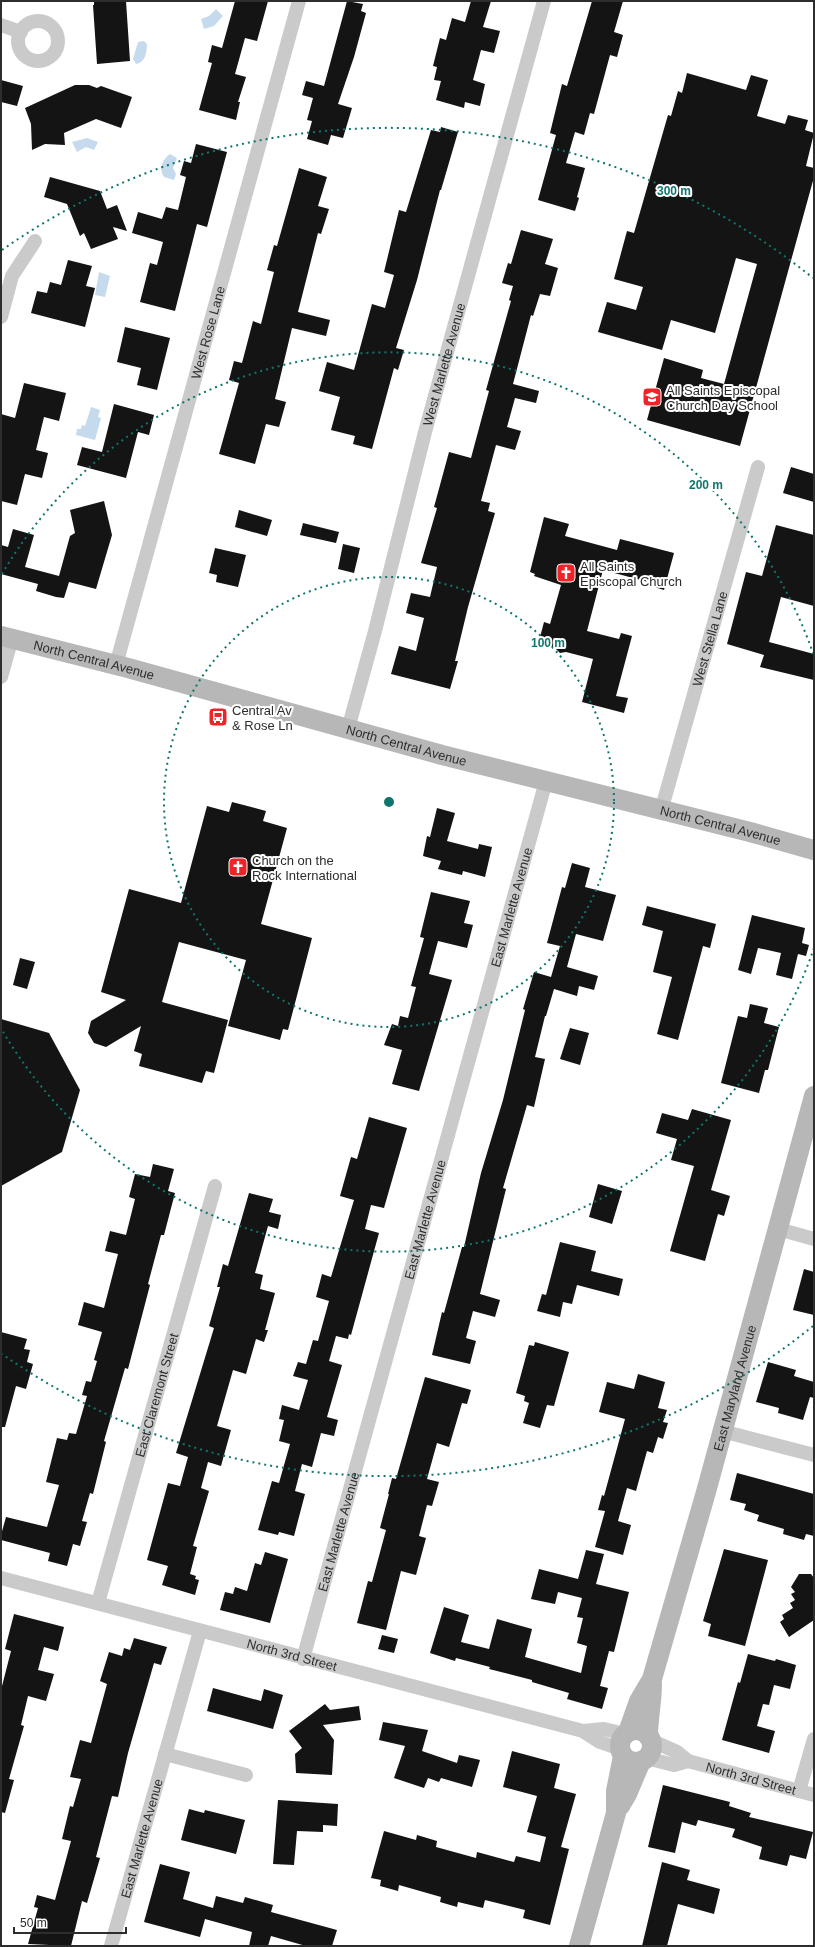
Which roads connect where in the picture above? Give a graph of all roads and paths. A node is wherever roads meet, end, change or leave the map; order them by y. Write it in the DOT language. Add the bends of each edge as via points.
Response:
graph roads {
  1 [pos="300,1"];
  2 [pos="544,1"];
  3 [pos="1,25"];
  4 [pos="21,32"];
  5 [pos="35,241"];
  6 [pos="1,317"];
  7 [pos="758,467"];
  8 [pos="6,637"];
  9 [pos="116,665"];
  10 [pos="1,677"];
  11 [pos="348,729"];
  12 [pos="546,781"];
  13 [pos="661,811"];
  14 [pos="814,850"];
  15 [pos="814,1096"];
  16 [pos="215,1186"];
  17 [pos="778,1229"];
  18 [pos="814,1238"];
  19 [pos="722,1431"];
  20 [pos="814,1455"];
  21 [pos="1,1578"];
  22 [pos="98,1603"];
  23 [pos="200,1631"];
  24 [pos="304,1658"];
  25 [pos="814,1739"];
  26 [pos="635,1746"];
  27 [pos="166,1754"];
  28 [pos="688,1761"];
  29 [pos="246,1775"];
  30 [pos="799,1791"];
  31 [pos="814,1795"];
  32 [pos="111,1946"];
  33 [pos="579,1946"];
  1 -- 9 [label="street, West Rose Lane"];
  2 -- 11 [label="street, West Marlette Avenue" via="427,425"];
  3 -- 4 [label="street"];
  5 -- 6 [label="street" via="12,276"];
  7 -- 13 [label="street, West Stella Lane"];
  8 -- 9 [label="street, North Central Avenue"];
  8 -- 10 [label="street"];
  9 -- 11 [label="street, North Central Avenue"];
  11 -- 12 [label="street, North Central Avenue"];
  12 -- 13 [label="street, North Central Avenue"];
  12 -- 24 [label="street, East Marlette Avenue"];
  13 -- 14 [label="street, North Central Avenue"];
  15 -- 17 [label="street, East Maryland Avenue"];
  16 -- 22 [label="street, East Claremont Street"];
  17 -- 18 [label="street"];
  17 -- 19 [label="street, East Maryland Avenue"];
  19 -- 20 [label="street"];
  19 -- 26 [label="street, East Maryland Avenue" via="652,1679 652,1704 648,1722"];
  21 -- 22 [label="street, North 3rd Street"];
  22 -- 23 [label="street, North 3rd Street"];
  23 -- 24 [label="street, North 3rd Street"];
  23 -- 27 [label="street, East Marlette Avenue"];
  24 -- 26 [label="street, North 3rd Street" via="583,1731 604,1729"];
  25 -- 30 [label="street"];
  26 -- 28 [label="street, North 3rd Street" via="677,1752"];
  26 -- 28 [label="street, North 3rd Street" via="674,1765"];
  26 -- 33 [label="street, East Maryland Avenue" via="616,1792 616,1812"];
  27 -- 29 [label="street"];
  27 -- 32 [label="street, East Marlette Avenue"];
  28 -- 30 [label="street, North 3rd Street"];
  30 -- 31 [label="street, North 3rd Street"];
}
